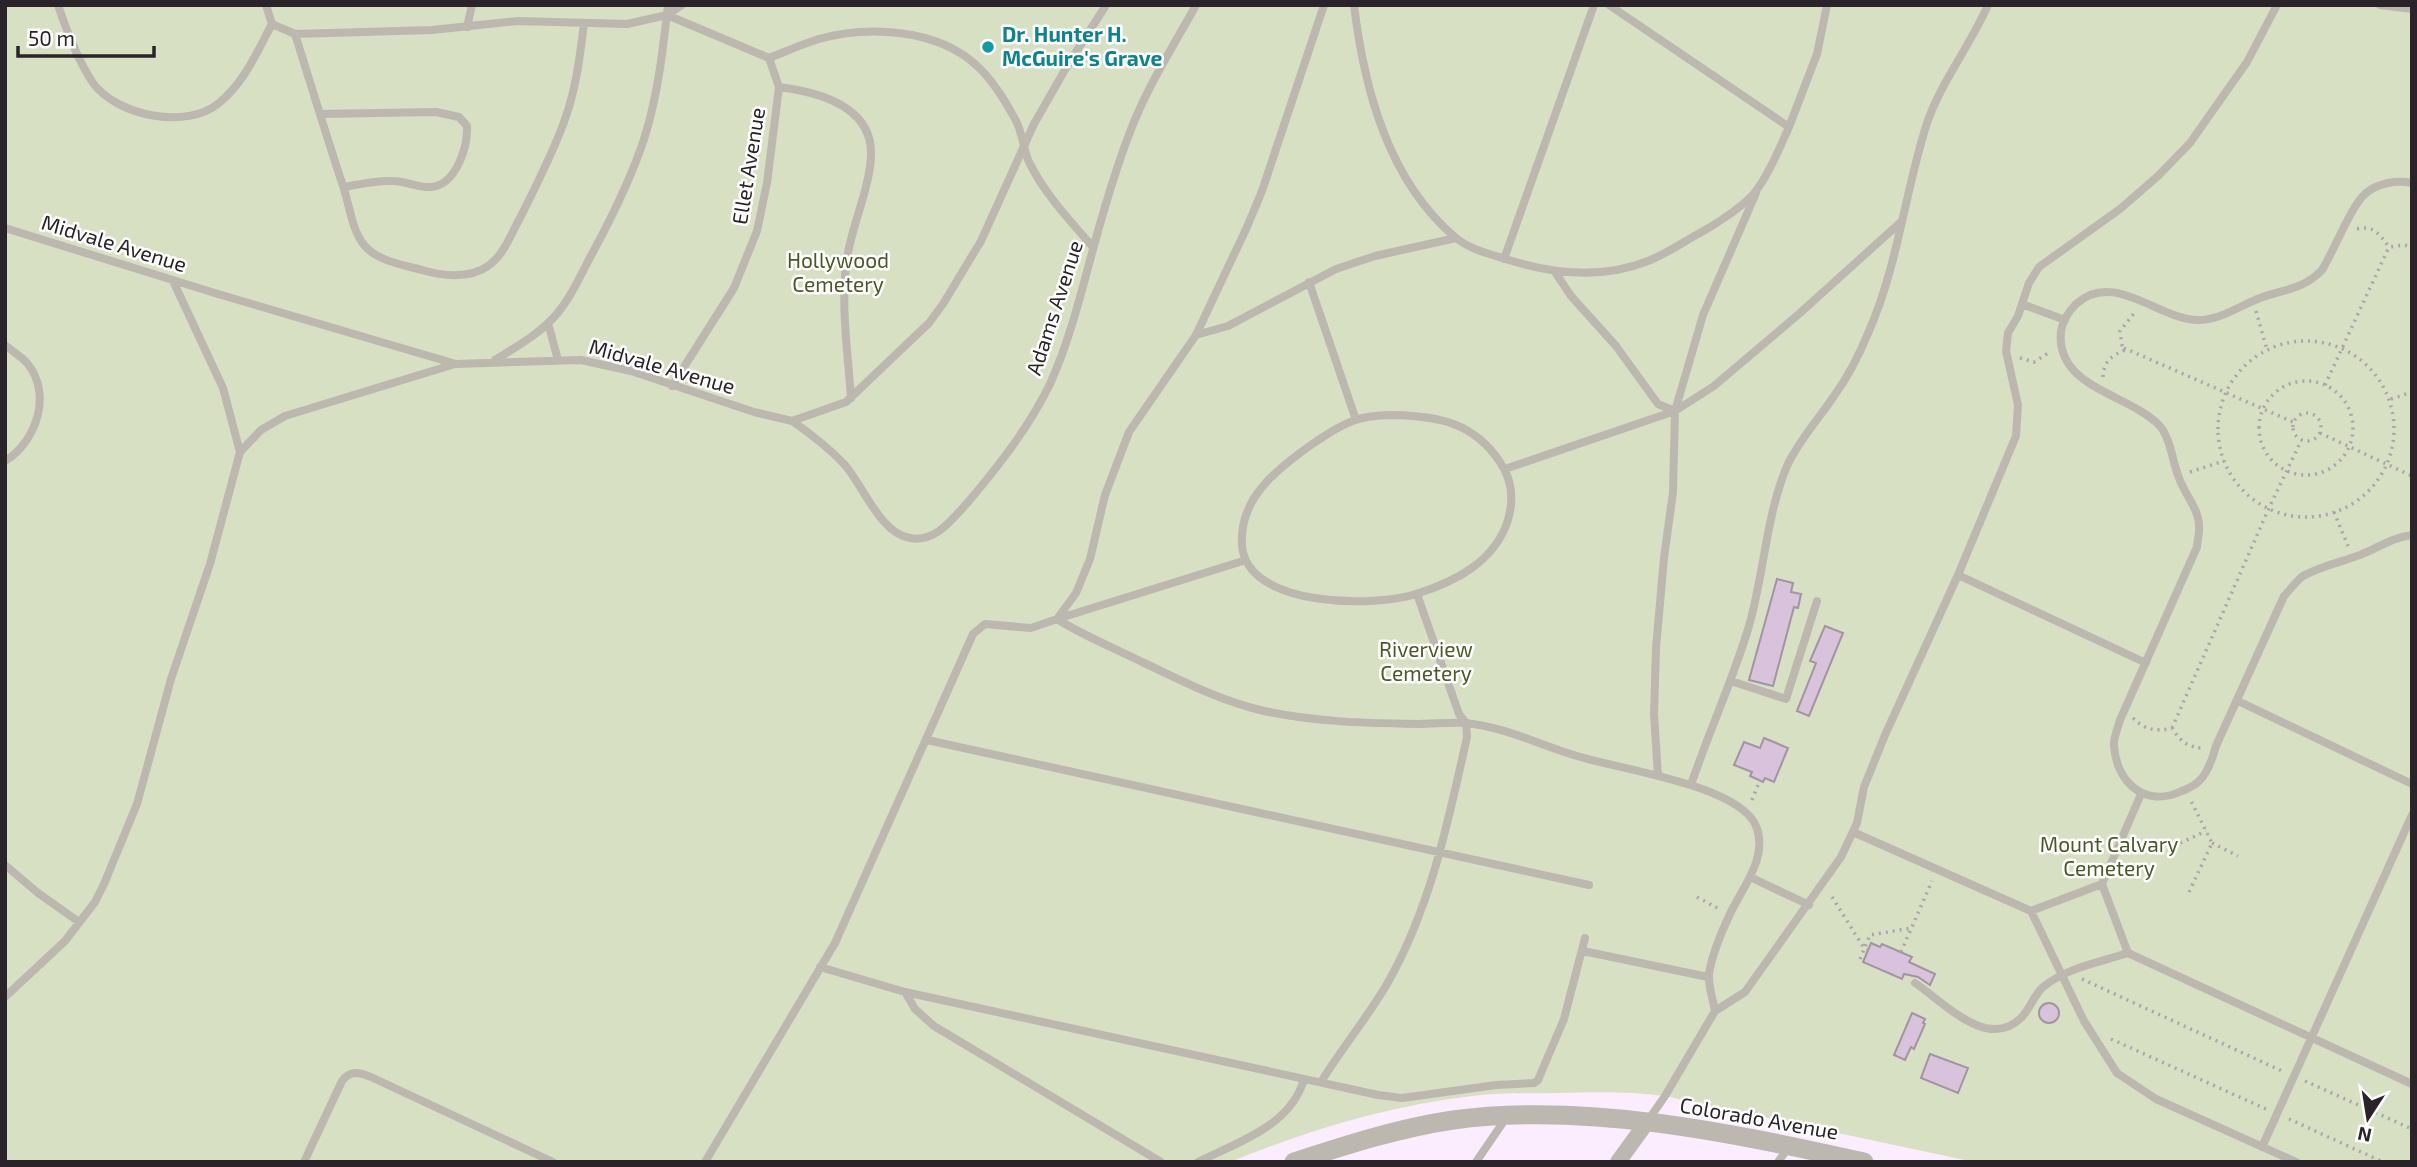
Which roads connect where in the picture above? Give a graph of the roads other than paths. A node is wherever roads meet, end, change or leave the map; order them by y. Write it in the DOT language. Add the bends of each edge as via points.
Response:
graph roads {
  1 [pos="58,5"];
  2 [pos="266,5"];
  3 [pos="472,5"];
  4 [pos="668,5"];
  5 [pos="681,5"];
  6 [pos="1106,5"];
  7 [pos="1196,5"];
  8 [pos="1324,5"];
  9 [pos="1354,5"];
  10 [pos="1594,5"];
  11 [pos="1609,5"];
  12 [pos="1827,5"];
  13 [pos="1988,5"];
  14 [pos="2277,5"];
  15 [pos="2380,5"];
  16 [pos="2412,9"];
  17 [pos="667,15"];
  18 [pos="584,23"];
  19 [pos="272,24"];
  20 [pos="467,27"];
  21 [pos="295,34"];
  22 [pos="769,58"];
  23 [pos="779,87"];
  24 [pos="321,114"];
  25 [pos="1789,127"];
  26 [pos="1023,147"];
  27 [pos="2412,183"];
  28 [pos="344,187"];
  29 [pos="1757,190"];
  30 [pos="1902,221"];
  31 [pos="5,228"];
  32 [pos="1456,238"];
  33 [pos="1093,247"];
  34 [pos="1504,259"];
  35 [pos="1555,272"];
  36 [pos="173,281"];
  37 [pos="1309,282"];
  38 [pos="2022,304"];
  39 [pos="2065,320"];
  40 [pos="548,323"];
  41 [pos="1196,335"];
  42 [pos="5,345"];
  43 [pos="558,360"];
  44 [pos="492,362"];
  45 [pos="456,364"];
  46 [pos="672,386"];
  47 [pos="851,398"];
  48 [pos="1675,411"];
  49 [pos="1356,420"];
  50 [pos="792,421"];
  51 [pos="240,452"];
  52 [pos="5,461"];
  53 [pos="1505,469"];
  54 [pos="2412,536"];
  55 [pos="1246,560"];
  56 [pos="1958,575"];
  57 [pos="1417,594"];
  58 [pos="1817,601"];
  59 [pos="1057,620"];
  60 [pos="2146,663"];
  61 [pos="1731,681"];
  62 [pos="2238,701"];
  63 [pos="1466,723"];
  64 [pos="927,740"];
  65 [pos="1658,776"];
  66 [pos="2412,783"];
  67 [pos="1691,785"];
  68 [pos="2141,794"];
  69 [pos="2412,815"];
  70 [pos="1853,832"];
  71 [pos="1441,852"];
  72 [pos="5,865"];
  73 [pos="1750,877"];
  74 [pos="2102,884"];
  75 [pos="1589,886"];
  76 [pos="1809,905"];
  77 [pos="2031,911"];
  78 [pos="79,922"];
  79 [pos="1586,938"];
  80 [pos="1583,951"];
  81 [pos="2128,953"];
  82 [pos="820,967"];
  83 [pos="2064,974"];
  84 [pos="1708,977"];
  85 [pos="1915,983"];
  86 [pos="905,992"];
  87 [pos="5,997"];
  88 [pos="1715,1011"];
  89 [pos="2311,1038"];
  90 [pos="1304,1079"];
  91 [pos="1321,1082"];
  92 [pos="2412,1084"];
  93 [pos="1507,1116"];
  94 [pos="1647,1122"];
  95 [pos="2262,1147"];
  96 [pos="1784,1154"];
  97 [pos="304,1162"];
  98 [pos="553,1162"];
  99 [pos="705,1162"];
  100 [pos="1161,1162"];
  101 [pos="1198,1162"];
  102 [pos="1294,1162"];
  103 [pos="1476,1162"];
  104 [pos="1619,1162"];
  105 [pos="1864,1162"];
  106 [pos="2296,1162"];
  1 -- 19 [label="lane" via="72,45 94,85 117,103 156,117 185,118 217,105 242,78"];
  2 -- 19 [label="lane"];
  3 -- 20 [label="lane"];
  4 -- 17 [label="lane"];
  5 -- 17 [label="lane"];
  6 -- 26 [label="lane"];
  7 -- 33 [label="lane, Adams Avenue" via="1136,116"];
  8 -- 41 [label="lane" via="1262,191"];
  9 -- 32 [label="lane" via="1362,58 1380,123 1415,190"];
  10 -- 34 [label="lane"];
  11 -- 25 [label="lane"];
  12 -- 25 [label="lane" via="1817,54"];
  13 -- 30 [label="lane" via="1938,93"];
  14 -- 38 [label="lane" via="2248,62 2190,143 2120,209 2039,267"];
  15 -- 16 [label="lane"];
  17 -- 18 [label="lane" via="627,24"];
  17 -- 22 [label="lane"];
  17 -- 40 [label="lane" via="660,71 643,142 612,216 568,298"];
  18 -- 20 [label="lane" via="518,21"];
  18 -- 28 [label="lane" via="565,121 509,239 489,266 465,274 437,274 376,255 355,230"];
  19 -- 21 [label="lane"];
  20 -- 21 [label="lane"];
  21 -- 24 [label="lane"];
  22 -- 23 [label="lane, Ellet Avenue"];
  22 -- 26 [label="lane" via="817,40 860,33 890,32 939,43 988,76 1017,123"];
  23 -- 46 [label="lane, Ellet Avenue" via="755,239 724,306"];
  23 -- 47 [label="lane" via="813,92 841,104 861,122 870,144 844,290"];
  24 -- 28 [label="lane"];
  24 -- 28 [label="lane" via="436,112 455,115 467,126 462,154 440,185 386,181"];
  25 -- 29 [label="lane"];
  26 -- 33 [label="lane" via="1049,193"];
  26 -- 47 [label="lane" via="981,241 943,304"];
  27 -- 39 [label="lane" via="2382,184 2364,194 2330,258 2313,279 2281,293 2208,320 2193,320 2133,296 2095,293 2079,301"];
  29 -- 35 [label="lane" via="1718,222 1648,261 1598,273"];
  29 -- 48 [label="lane" via="1703,315"];
  30 -- 48 [label="lane" via="1714,386"];
  30 -- 61 [label="lane" via="1869,331 1835,395 1804,434 1787,467"];
  31 -- 36 [label="lane, Midvale Avenue"];
  32 -- 34 [label="lane"];
  32 -- 37 [label="lane" via="1375,256"];
  33 -- 50 [label="lane, Adams Avenue" via="1062,355 1033,415 1002,461 934,535 911,539 893,532 844,465"];
  34 -- 35 [label="lane"];
  35 -- 48 [label="lane" via="1658,404"];
  36 -- 45 [label="lane, Midvale Avenue"];
  36 -- 51 [label="lane" via="223,388"];
  37 -- 41 [label="lane" via="1228,326"];
  37 -- 49 [label="lane"];
  38 -- 39 [label="lane"];
  38 -- 56 [label="lane" via="2008,333 2006,351 2018,405 2016,436"];
  39 -- 60 [label="lane" via="2061,341 2069,367 2161,427 2200,525 2197,547"];
  40 -- 43 [label="lane"];
  40 -- 44 [label="lane"];
  41 -- 59 [label="lane" via="1129,432 1105,495 1090,559 1076,593"];
  42 -- 52 [label="lane" via="32,370 39,412 32,434"];
  43 -- 44 [label="lane, Midvale Avenue"];
  43 -- 46 [label="lane, Midvale Avenue" via="621,368"];
  44 -- 45 [label="lane, Midvale Avenue"];
  45 -- 51 [label="lane" via="285,416 261,430"];
  46 -- 50 [label="lane, Midvale Avenue"];
  47 -- 50 [label="lane"];
  48 -- 53 [label="lane"];
  48 -- 65 [label="lane" via="1673,492 1656,648"];
  49 -- 53 [label="lane" via="1394,415 1443,420 1480,438"];
  49 -- 55 [label="lane" via="1336,428 1283,465 1260,488 1243,524"];
  51 -- 78 [label="lane" via="137,804 104,884"];
  53 -- 57 [label="lane" via="1511,507 1500,539 1463,574"];
  54 -- 62 [label="lane" via="2385,542 2301,577 2284,596"];
  55 -- 57 [label="lane" via="1267,582 1312,598 1382,600"];
  55 -- 59 [label="lane"];
  56 -- 60 [label="lane"];
  56 -- 70 [label="lane" via="1869,774"];
  57 -- 63 [label="lane"];
  58 -- 61 [label="lane" via="1786,699"];
  59 -- 63 [label="lane" via="1209,694 1262,711 1367,723"];
  59 -- 64 [label="lane" via="1031,628 985,624 974,634"];
  60 -- 68 [label="lane" via="2113,744 2128,785"];
  61 -- 67 [label="lane"];
  62 -- 66 [label="lane"];
  62 -- 68 [label="lane" via="2200,781 2170,797"];
  63 -- 65 [label="lane"];
  63 -- 71 [label="lane" via="1467,737"];
  64 -- 71 [label="lane"];
  64 -- 82 [label="lane"];
  65 -- 67 [label="lane"];
  67 -- 73 [label="lane" via="1747,812 1756,826 1759,847"];
  68 -- 74 [label="lane"];
  69 -- 89 [label="lane"];
  70 -- 76 [label="lane"];
  70 -- 77 [label="lane"];
  71 -- 75 [label="lane"];
  71 -- 91 [label="lane" via="1400,958"];
  72 -- 78 [label="lane"];
  73 -- 76 [label="lane"];
  73 -- 84 [label="lane" via="1730,915"];
  74 -- 77 [label="lane"];
  74 -- 81 [label="lane"];
  76 -- 88 [label="lane" via="1745,992"];
  77 -- 83 [label="lane"];
  78 -- 87 [label="lane"];
  79 -- 80 [label="lane"];
  80 -- 84 [label="lane"];
  80 -- 91 [label="lane" via="1564,1019 1541,1077 1534,1083 1402,1098"];
  81 -- 83 [label="lane"];
  81 -- 89 [label="lane"];
  82 -- 86 [label="lane"];
  82 -- 99 [label="lane"];
  83 -- 85 [label="lane" via="2042,989 2020,1020 1994,1030 1952,1011"];
  83 -- 95 [label="lane" via="2088,1029 2117,1073 2156,1099"];
  84 -- 88 [label="lane"];
  86 -- 90 [label="lane"];
  86 -- 100 [label="lane" via="934,1026"];
  88 -- 94 [label="lane"];
  89 -- 92 [label="lane"];
  89 -- 95 [label="lane"];
  90 -- 91 [label="lane"];
  90 -- 101 [label="lane" via="1297,1098 1274,1122"];
  93 -- 94 [label="street, Colorado Avenue"];
  93 -- 102 [label="street, Colorado Avenue" via="1453,1120 1385,1134"];
  93 -- 103 [label="lane"];
  94 -- 96 [label="street, Colorado Avenue"];
  94 -- 104 [label="street"];
  95 -- 106 [label="lane"];
  96 -- 105 [label="street, Colorado Avenue"];
  97 -- 98 [label="lane" via="342,1081 353,1072"];
}
